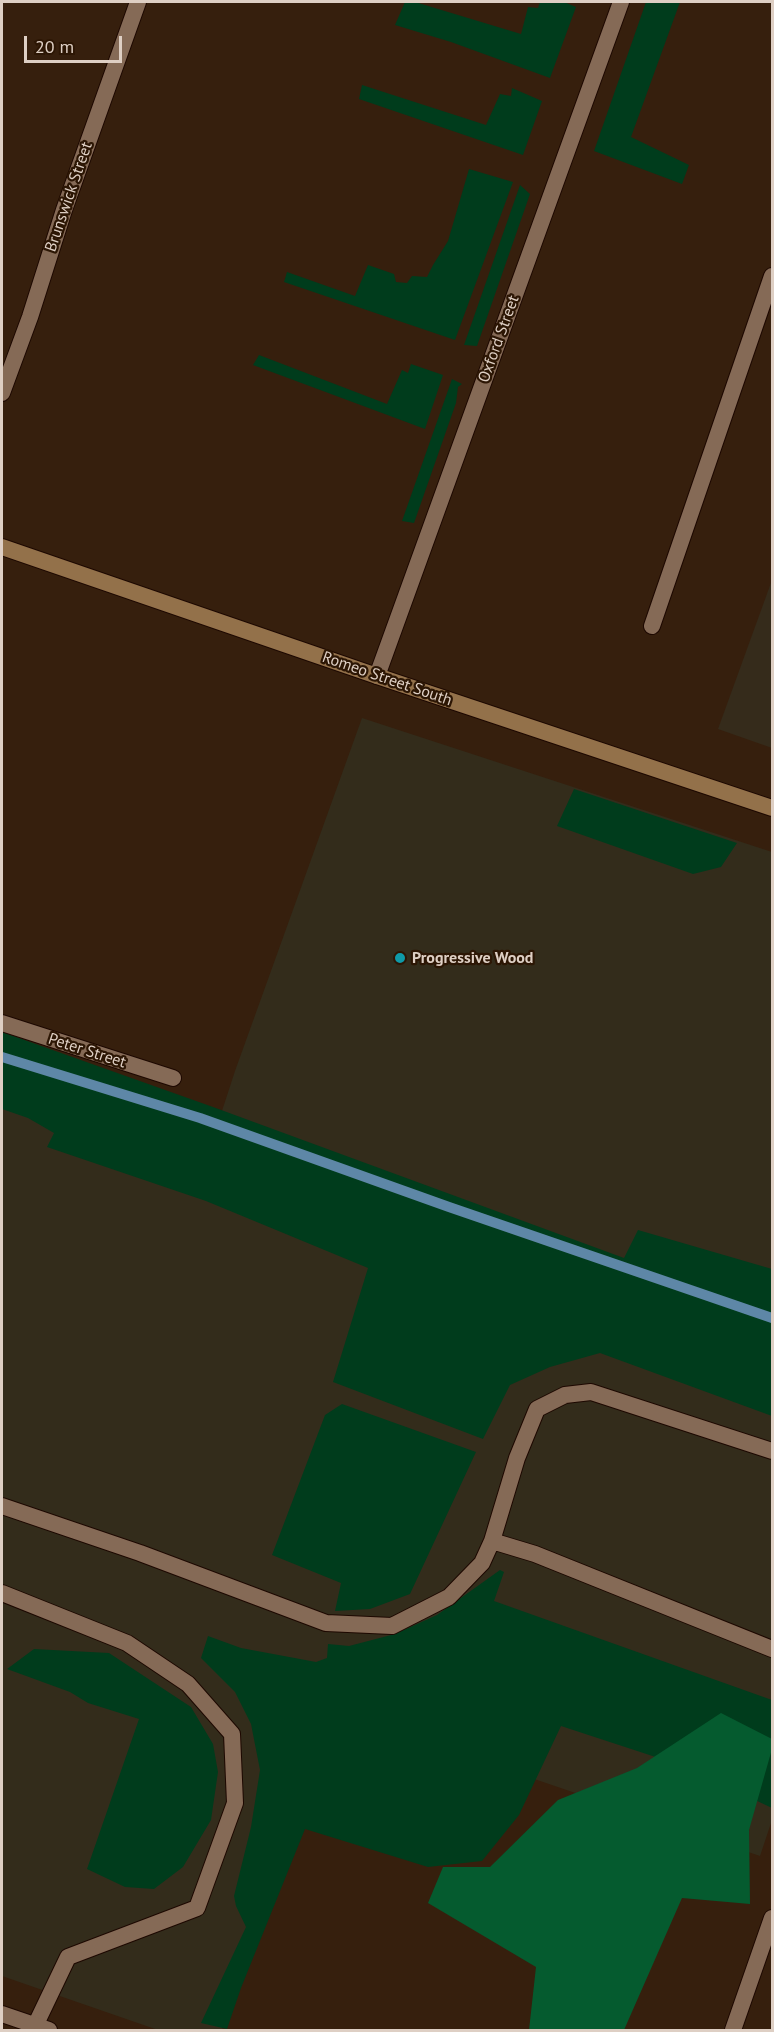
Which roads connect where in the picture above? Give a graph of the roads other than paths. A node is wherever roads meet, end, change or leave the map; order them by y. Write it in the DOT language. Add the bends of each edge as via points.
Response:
graph roads {
  1 [pos="138,2"];
  2 [pos="621,2"];
  3 [pos="772,276"];
  4 [pos="2,393"];
  5 [pos="2,547"];
  6 [pos="652,626"];
  7 [pos="377,676"];
  8 [pos="772,808"];
  9 [pos="2,1023"];
  10 [pos="173,1078"];
  11 [pos="772,1451"];
  12 [pos="2,1506"];
  13 [pos="492,1540"];
  14 [pos="2,1593"];
  15 [pos="772,1649"];
  16 [pos="772,1918"];
  17 [pos="2,2014"];
  18 [pos="42,2028"];
  19 [pos="733,2031"];
  1 -- 4 [label="street, Brunswick Street"];
  2 -- 7 [label="street, Oxford Street"];
  3 -- 6 [label="street"];
  5 -- 7 [label="main road, Romeo Street South"];
  7 -- 8 [label="main road, Romeo Street South"];
  9 -- 10 [label="street, Peter Street"];
  11 -- 13 [label="street" via="591,1392 565,1395 537,1409"];
  12 -- 13 [label="street" via="326,1623 392,1626 449,1597 482,1563"];
  13 -- 15 [label="street"];
  14 -- 18 [label="street" via="127,1643 188,1684 232,1734 235,1803 196,1908 68,1957"];
  16 -- 19 [label="street"];
  17 -- 18 [label="street"];
}
